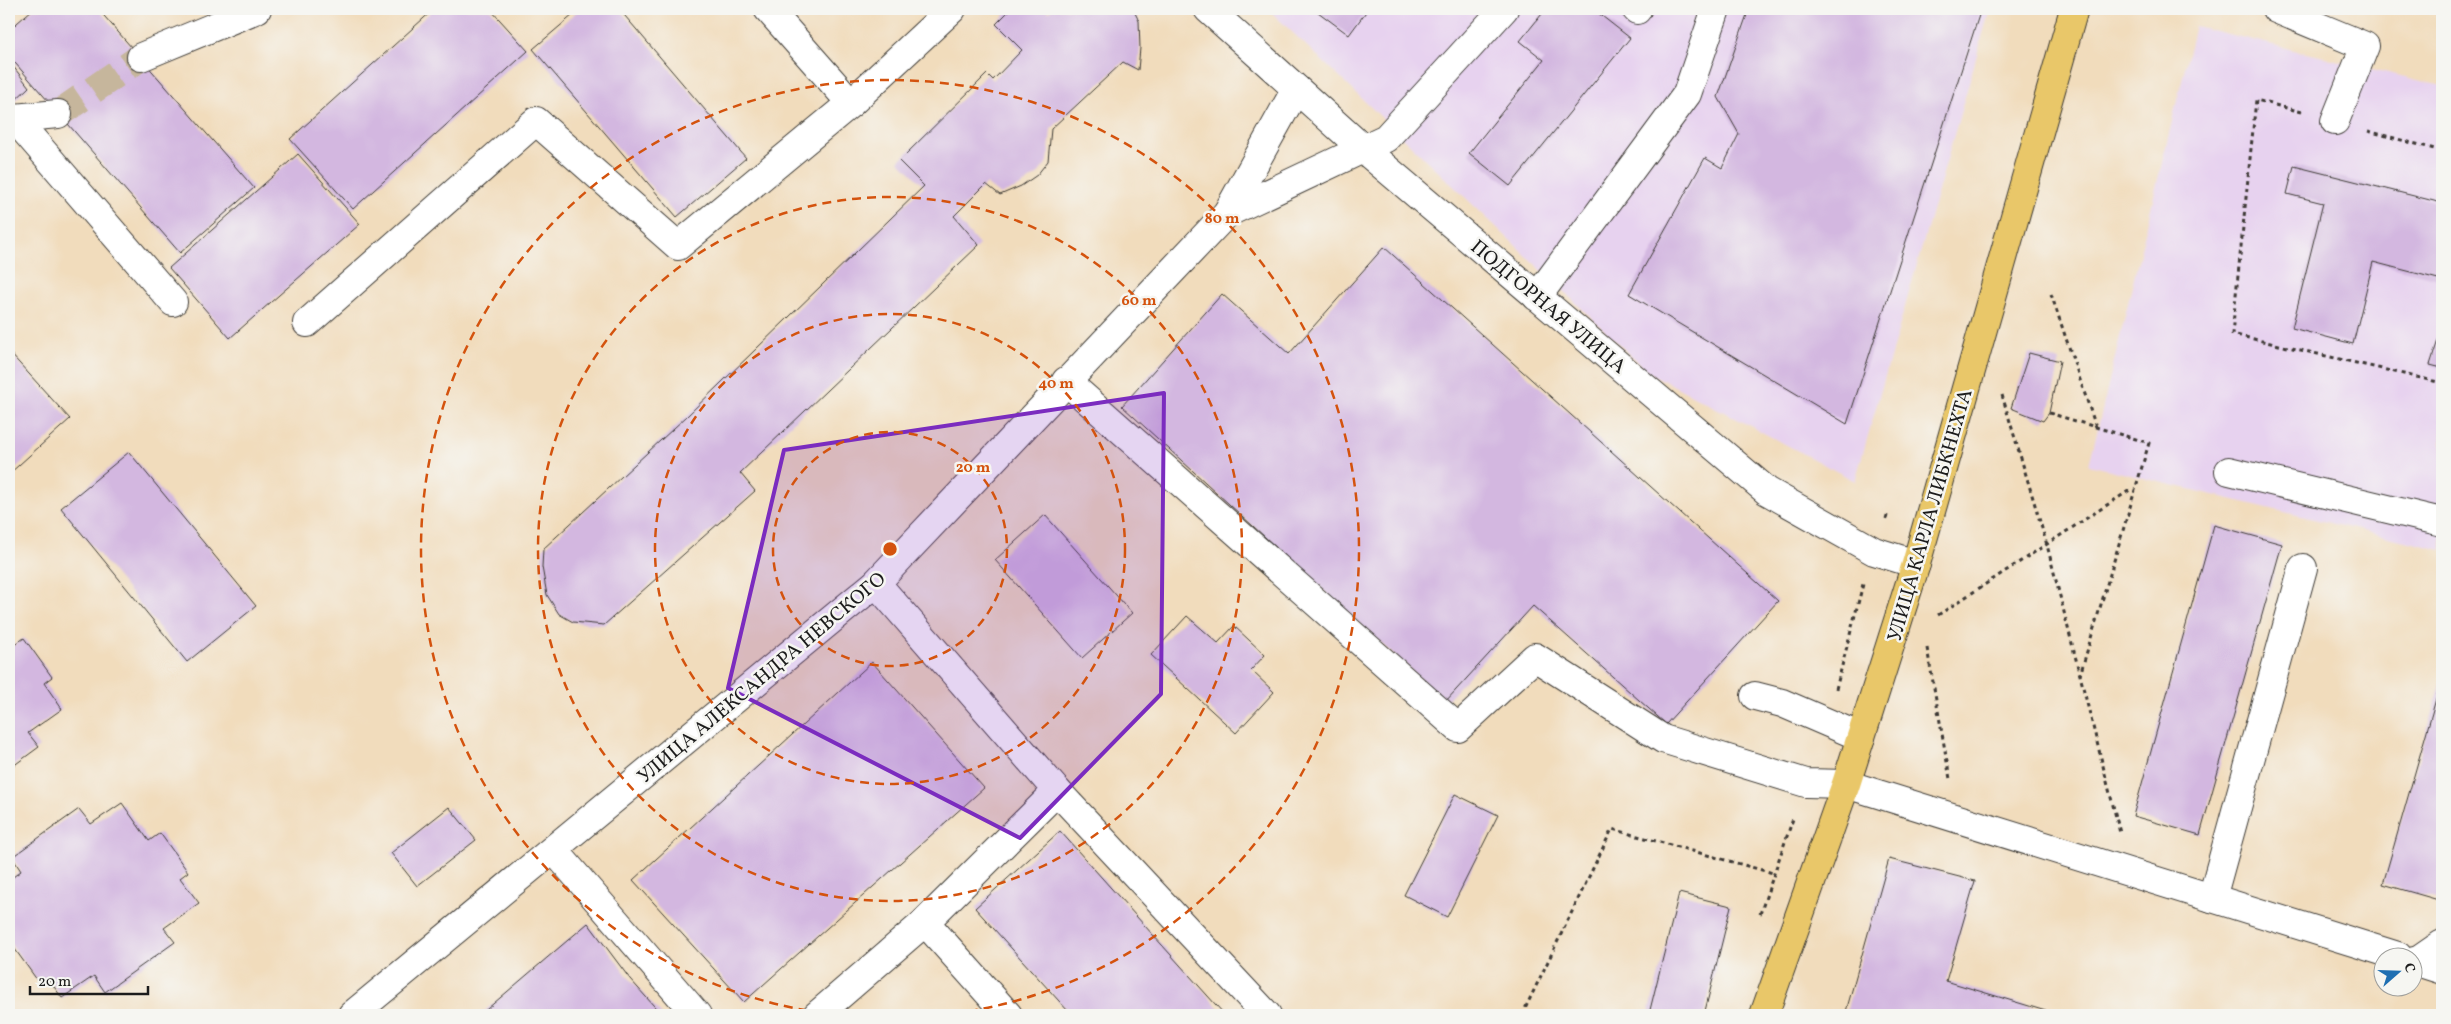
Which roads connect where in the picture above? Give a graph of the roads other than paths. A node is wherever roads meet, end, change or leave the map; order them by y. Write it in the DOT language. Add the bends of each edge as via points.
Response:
graph roads {
  1 [pos="257,9"];
  2 [pos="768,9"];
  3 [pos="952,9"];
  4 [pos="1208,9"];
  5 [pos="1504,9"];
  6 [pos="1716,9"];
  7 [pos="2074,9"];
  8 [pos="2276,9"];
  9 [pos="141,57"];
  10 [pos="1296,89"];
  11 [pos="851,103"];
  12 [pos="58,114"];
  13 [pos="2335,121"];
  14 [pos="1362,148"];
  15 [pos="1227,214"];
  16 [pos="1537,297"];
  17 [pos="173,302"];
  18 [pos="307,323"];
  19 [pos="1066,381"];
  20 [pos="2229,471"];
  21 [pos="2442,522"];
  22 [pos="1916,564"];
  23 [pos="2303,568"];
  24 [pos="876,582"];
  25 [pos="1754,696"];
  26 [pos="1861,737"];
  27 [pos="1846,784"];
  28 [pos="1057,791"];
  29 [pos="554,850"];
  30 [pos="2212,898"];
  31 [pos="925,922"];
  32 [pos="2442,944"];
  33 [pos="2374,949"];
  34 [pos="2424,953"];
  35 [pos="2424,965"];
  36 [pos="2442,970"];
  37 [pos="352,1015"];
  38 [pos="697,1015"];
  39 [pos="817,1015"];
  40 [pos="1008,1015"];
  41 [pos="1267,1015"];
  42 [pos="1764,1015"];
  1 -- 9 [label="street"];
  2 -- 11 [label="street"];
  3 -- 11 [label="street"];
  4 -- 10 [label="street, ПОДГОРНАЯ УЛИЦА"];
  5 -- 14 [label="street" via="1386,138"];
  6 -- 16 [label="street" via="1686,94"];
  7 -- 22 [label="main road, УЛИЦА КАРЛА ЛИБКНЕХТА"];
  8 -- 13 [label="street" via="2365,46"];
  10 -- 14 [label="street, ПОДГОРНАЯ УЛИЦА"];
  10 -- 15 [label="street, УЛИЦА АЛЕКСАНДРА НЕВСКОГО"];
  11 -- 18 [label="street" via="678,246 536,121"];
  12 -- 17 [label="street" via="14,118"];
  14 -- 15 [label="street"];
  14 -- 16 [label="street, ПОДГОРНАЯ УЛИЦА"];
  15 -- 19 [label="street, УЛИЦА АЛЕКСАНДРА НЕВСКОГО"];
  16 -- 22 [label="street, ПОДГОРНАЯ УЛИЦА" via="1767,491 1874,551"];
  19 -- 24 [label="street, УЛИЦА АЛЕКСАНДРА НЕВСКОГО"];
  19 -- 27 [label="street" via="1458,728 1535,657 1663,739 1806,783"];
  20 -- 21 [label="street"];
  22 -- 26 [label="main road, УЛИЦА КАРЛА ЛИБКНЕХТА"];
  23 -- 30 [label="street"];
  24 -- 28 [label="street"];
  24 -- 29 [label="street, УЛИЦА АЛЕКСАНДРА НЕВСКОГО"];
  25 -- 26 [label="street" via="1782,703"];
  26 -- 27 [label="main road, УЛИЦА КАРЛА ЛИБКНЕХТА"];
  27 -- 30 [label="street"];
  27 -- 42 [label="main road, УЛИЦА КАРЛА ЛИБКНЕХТА"];
  28 -- 31 [label="street"];
  28 -- 41 [label="street"];
  29 -- 37 [label="street, УЛИЦА АЛЕКСАНДРА НЕВСКОГО"];
  29 -- 38 [label="street"];
  30 -- 33 [label="street"];
  31 -- 39 [label="street"];
  31 -- 40 [label="street"];
  32 -- 34 [label="street"];
  35 -- 36 [label="street"];
}
